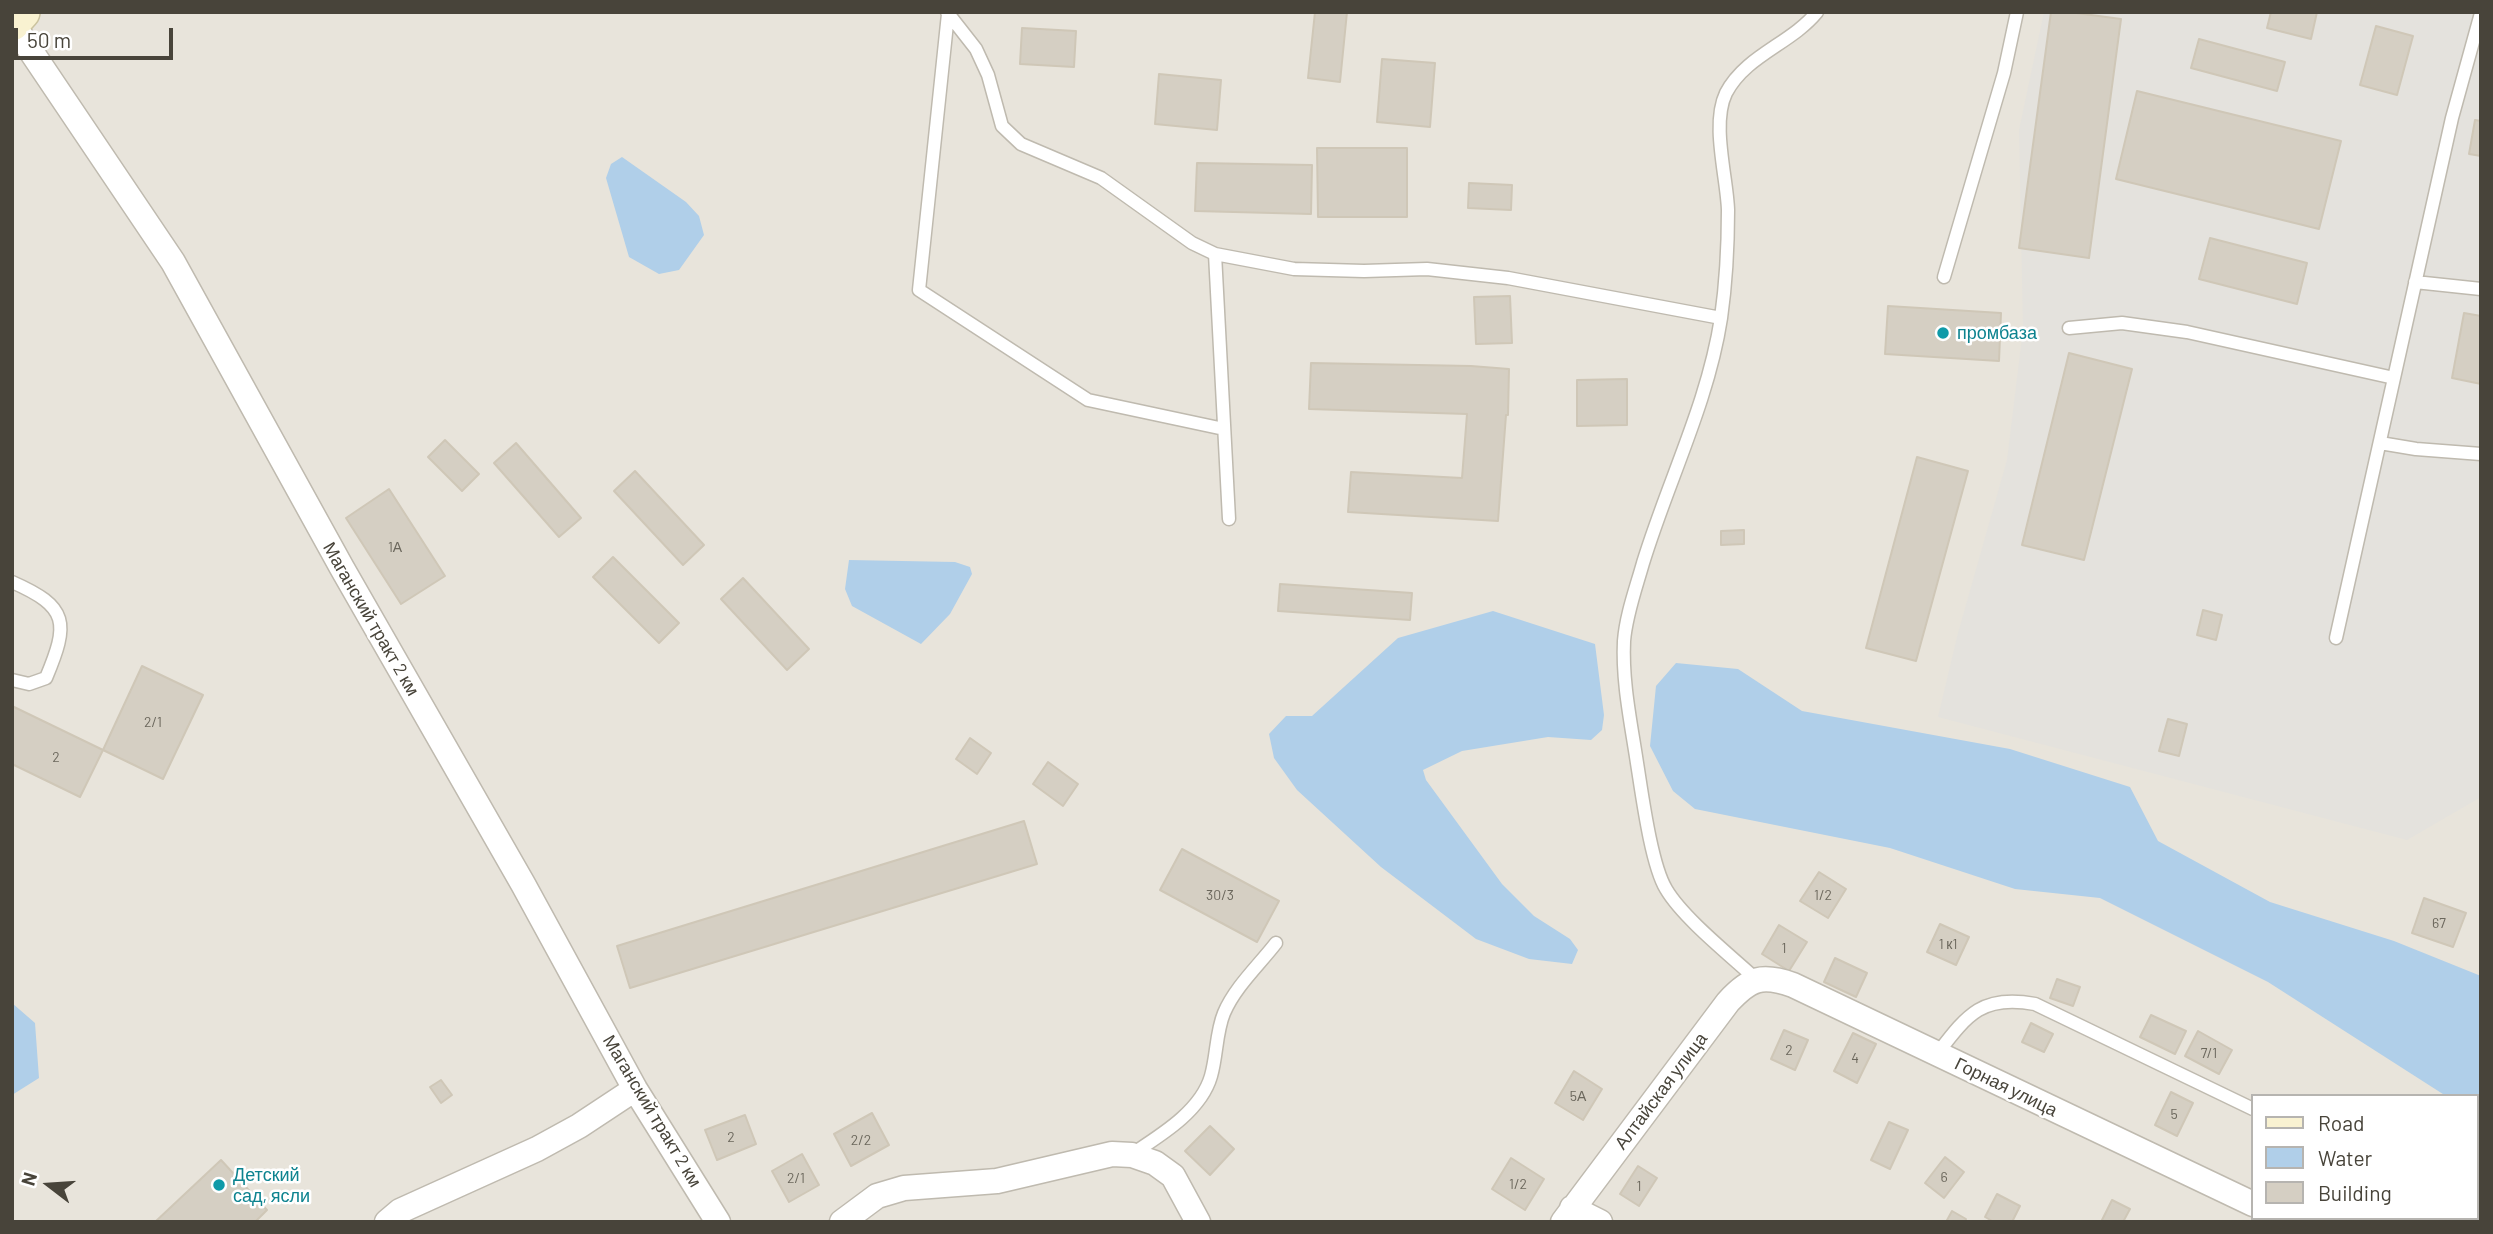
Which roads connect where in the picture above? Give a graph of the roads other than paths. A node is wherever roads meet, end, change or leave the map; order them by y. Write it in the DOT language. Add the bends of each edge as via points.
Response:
graph roads {
  1 [pos="22,12"];
  2 [pos="1817,12"];
  3 [pos="2017,12"];
  4 [pos="948,13"];
  5 [pos="2481,13"];
  6 [pos="12,23"];
  7 [pos="1215,254"];
  8 [pos="1944,277"];
  9 [pos="2415,282"];
  10 [pos="2481,289"];
  11 [pos="1721,318"];
  12 [pos="2069,328"];
  13 [pos="2394,378"];
  14 [pos="1224,429"];
  15 [pos="2380,443"];
  16 [pos="2481,454"];
  17 [pos="1229,519"];
  18 [pos="12,582"];
  19 [pos="2336,638"];
  20 [pos="12,680"];
  21 [pos="1276,943"];
  22 [pos="1757,980"];
  23 [pos="1937,1054"];
  24 [pos="635,1089"];
  25 [pos="2252,1109"];
  26 [pos="1132,1155"];
  27 [pos="2252,1204"];
  28 [pos="1568,1215"];
  29 [pos="387,1222"];
  30 [pos="718,1222"];
  31 [pos="842,1222"];
  32 [pos="1198,1222"];
  33 [pos="1600,1222"];
  1 -- 6 [label="main road, Маганский тракт 2 км"];
  2 -- 11 [label="lane" via="1805,26 1737,75 1725,96 1720,125 1728,208"];
  3 -- 8 [label="lane" via="2004,73"];
  4 -- 7 [label="lane" via="976,49 1002,125 1021,144 1101,178 1192,243"];
  4 -- 14 [label="lane" via="919,290 1088,400"];
  5 -- 9 [label="lane"];
  6 -- 24 [label="street, Маганский тракт 2 км" via="173,262"];
  7 -- 11 [label="lane" via="1294,269 1427,269 1508,278"];
  7 -- 14 [label="lane"];
  9 -- 10 [label="lane"];
  9 -- 13 [label="lane"];
  11 -- 22 [label="lane" via="1705,387 1633,596 1624,640 1626,694 1642,792 1665,887"];
  12 -- 13 [label="lane" via="2122,323 2187,332"];
  13 -- 15 [label="lane"];
  14 -- 17 [label="lane"];
  15 -- 16 [label="lane"];
  15 -- 19 [label="lane"];
  18 -- 20 [label="lane" via="38,593 57,609 62,630 46,678 29,684"];
  21 -- 26 [label="lane" via="1224,1013 1210,1078 1196,1104"];
  22 -- 23 [label="street, Горная улица" via="1793,985"];
  22 -- 28 [label="street, Алтайская улица" via="1743,986 1728,1002"];
  23 -- 25 [label="lane" via="1965,1018 1978,1009 1990,1003 2018,1001 2035,1004"];
  23 -- 27 [label="street, Горная улица"];
  24 -- 29 [label="street" via="537,1149 400,1211"];
  24 -- 30 [label="street, Маганский тракт 2 км"];
  26 -- 31 [label="street" via="1093,1156 997,1181 904,1188 877,1196"];
  26 -- 32 [label="street" via="1155,1163 1172,1176"];
  28 -- 33 [label="street, Алтайская улица"];
}
